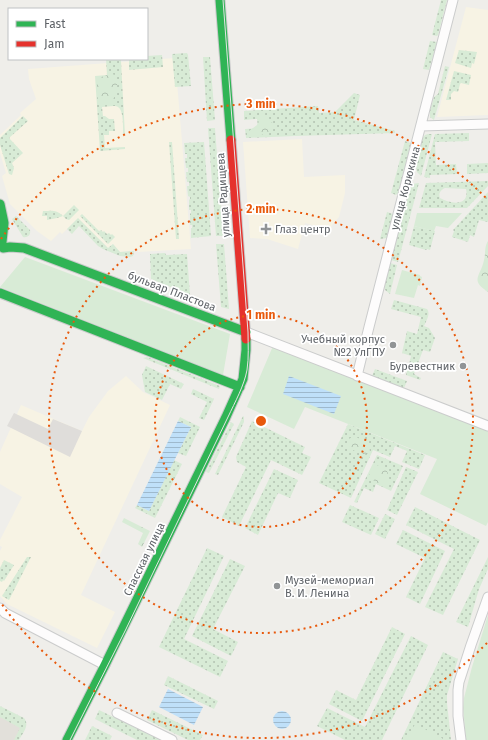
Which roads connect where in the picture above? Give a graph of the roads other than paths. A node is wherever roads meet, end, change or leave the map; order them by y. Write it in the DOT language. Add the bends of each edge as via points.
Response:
graph roads {
  1 [pos="220,0"];
  2 [pos="453,0"];
  3 [pos="488,124"];
  4 [pos="421,126"];
  5 [pos="0,204"];
  6 [pos="2,246"];
  7 [pos="0,293"];
  8 [pos="246,332"];
  9 [pos="358,376"];
  10 [pos="240,387"];
  11 [pos="488,426"];
  12 [pos="488,597"];
  13 [pos="0,608"];
  14 [pos="105,665"];
  15 [pos="117,712"];
  16 [pos="67,740"];
  17 [pos="172,740"];
  18 [pos="461,740"];
  1 -- 8 [label="street, улица Радищева"];
  2 -- 4 [label="street, улица Корюкина"];
  3 -- 4 [label="street"];
  4 -- 9 [label="street, улица Корюкина"];
  5 -- 6 [label="street" via="4,217"];
  6 -- 8 [label="street, бульвар Пластова" via="24,248"];
  7 -- 10 [label="street"];
  8 -- 9 [label="street, бульвар Пластова"];
  8 -- 10 [label="street, улица Радищева" via="244,370"];
  9 -- 11 [label="street, бульвар Пластова"];
  10 -- 14 [label="street, Спасская улица"];
  12 -- 18 [label="street" via="459,682 457,700"];
  13 -- 14 [label="street" via="5,613"];
  14 -- 16 [label="street, Спасская улица"];
  15 -- 17 [label="street"];
}
